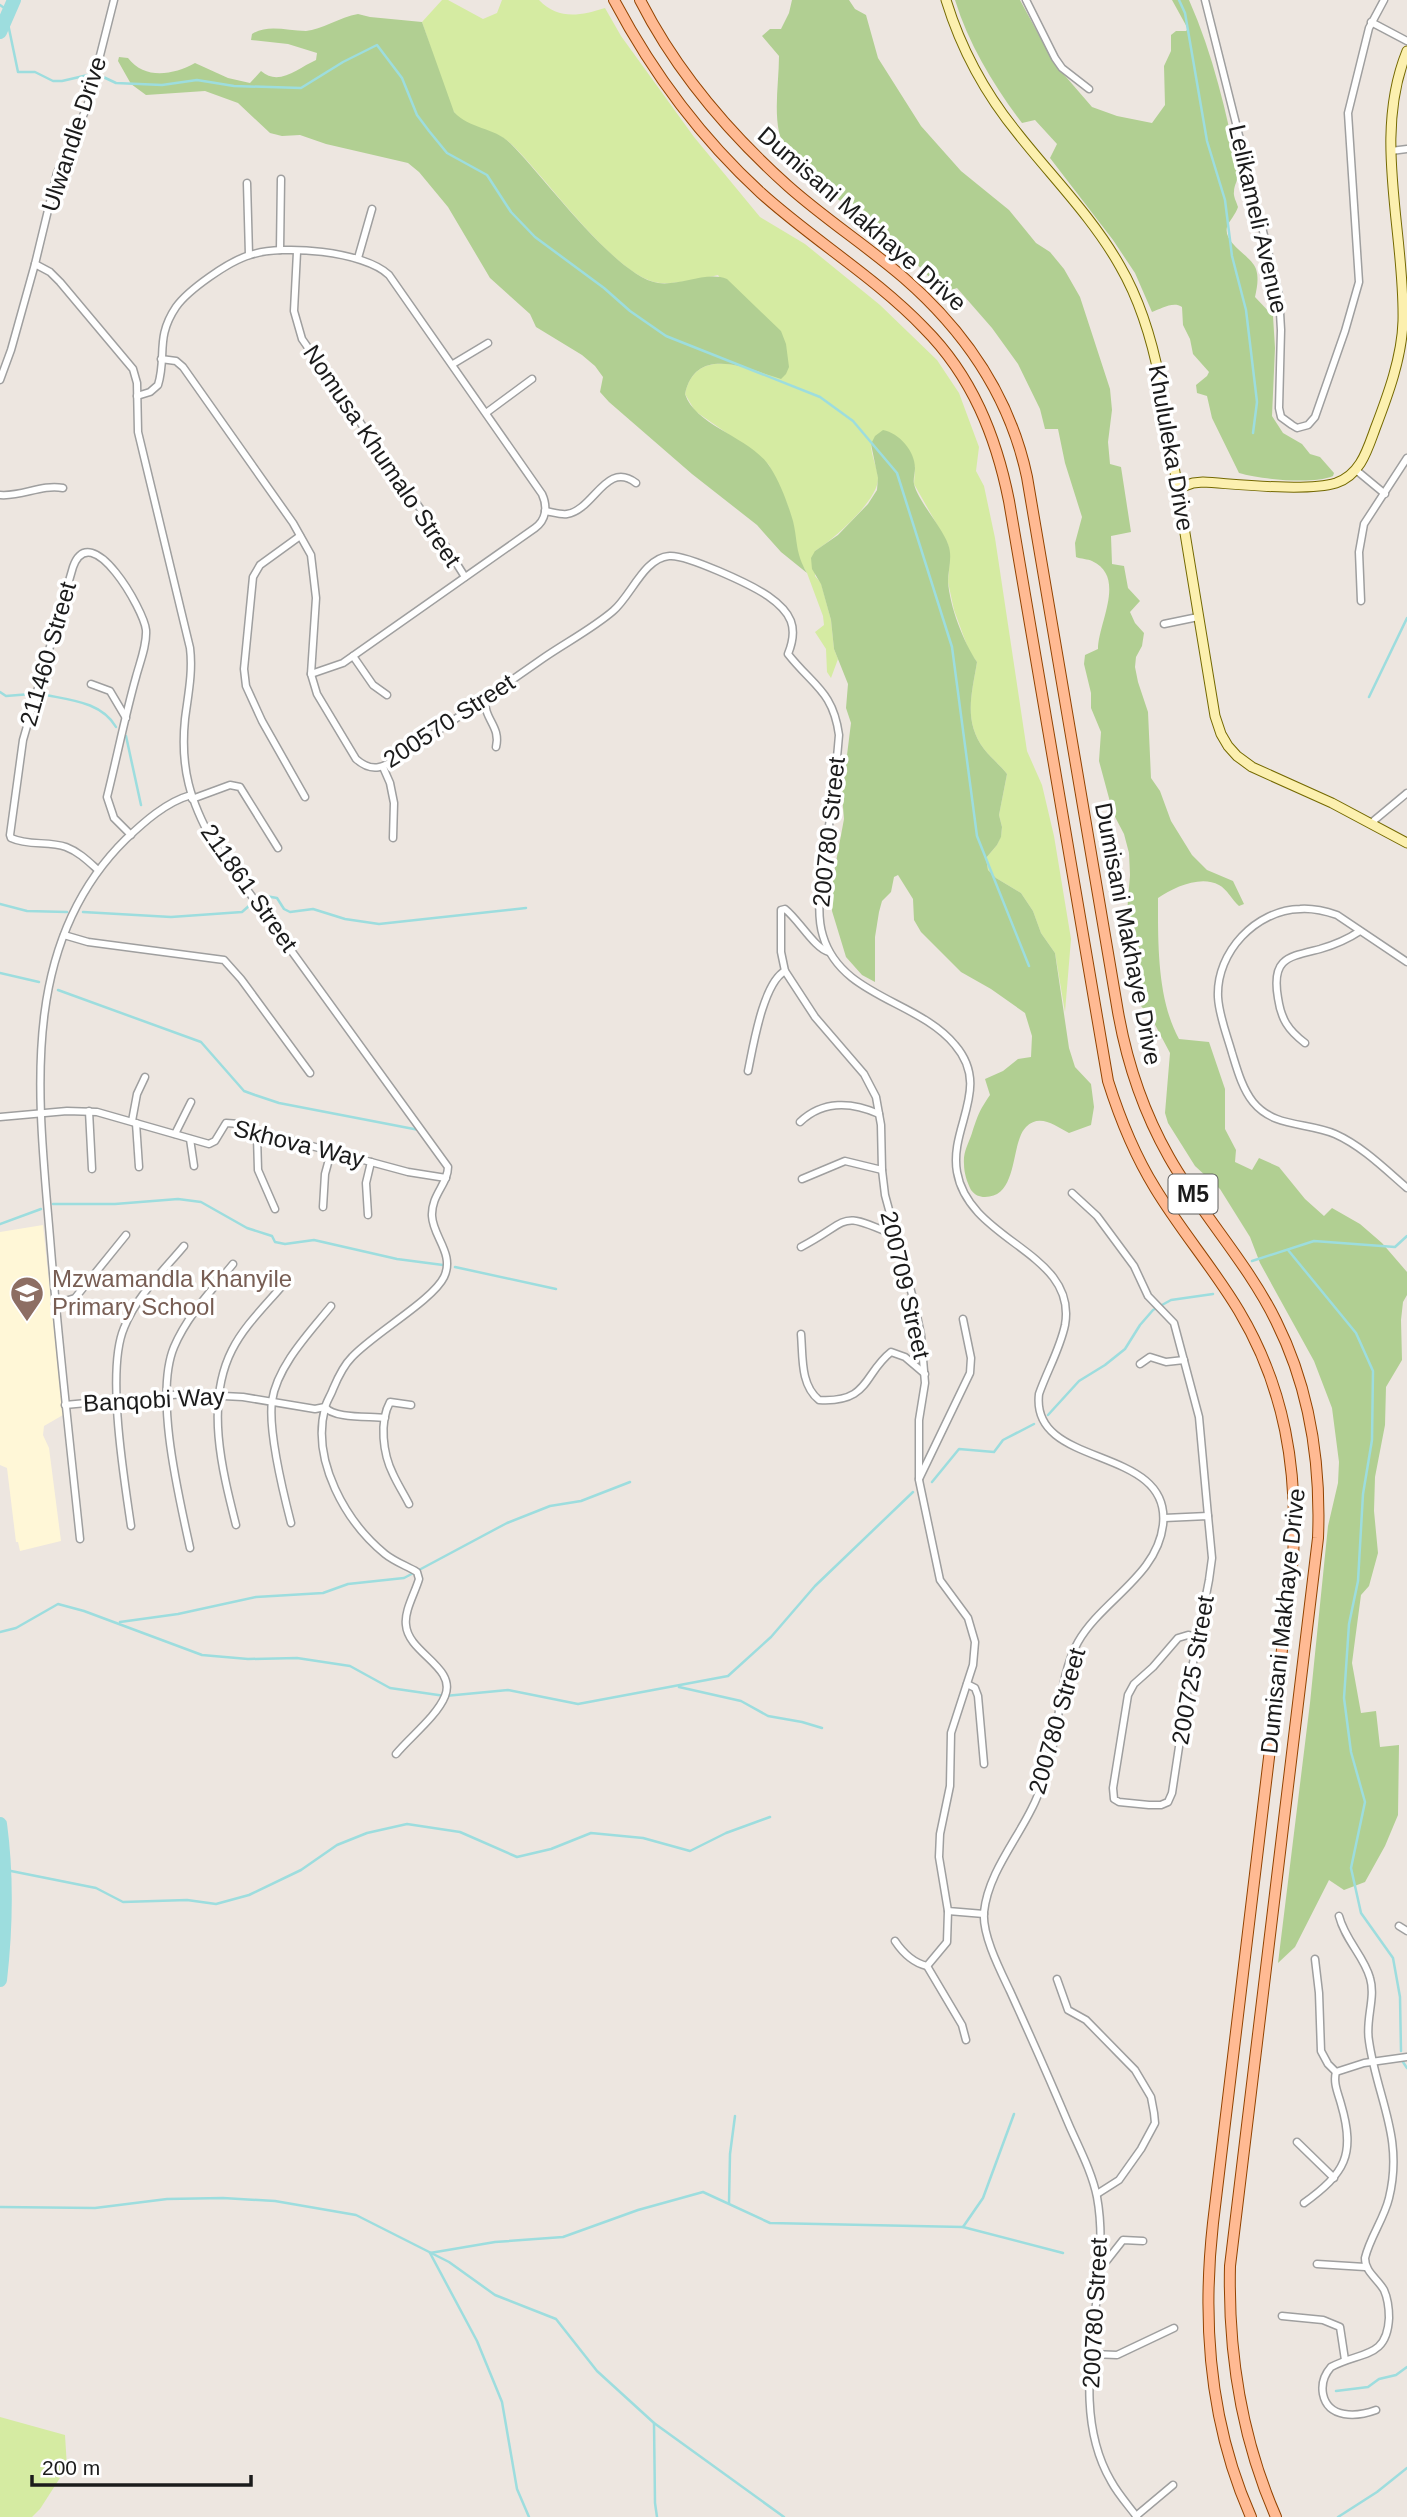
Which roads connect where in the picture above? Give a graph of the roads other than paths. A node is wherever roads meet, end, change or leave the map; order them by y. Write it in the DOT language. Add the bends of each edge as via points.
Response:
graph roads {
  1 [pos="114,0"];
  2 [pos="614,0"];
  3 [pos="640,0"];
  4 [pos="946,0"];
  5 [pos="1026,0"];
  6 [pos="1205,0"];
  7 [pos="1384,0"];
  8 [pos="1371,22"];
  9 [pos="1407,41"];
  10 [pos="1407,51"];
  11 [pos="1088,89"];
  12 [pos="1407,149"];
  13 [pos="1391,151"];
  14 [pos="281,179"];
  15 [pos="247,183"];
  16 [pos="372,209"];
  17 [pos="280,250"];
  18 [pos="297,252"];
  19 [pos="248,255"];
  20 [pos="358,258"];
  21 [pos="35,264"];
  22 [pos="488,343"];
  23 [pos="161,359"];
  24 [pos="453,364"];
  25 [pos="532,379"];
  26 [pos="0,380"];
  27 [pos="137,396"];
  28 [pos="486,413"];
  29 [pos="1407,458"];
  30 [pos="1356,470"];
  31 [pos="635,483"];
  32 [pos="63,488"];
  33 [pos="1179,488"];
  34 [pos="1385,494"];
  35 [pos="0,495"];
  36 [pos="545,511"];
  37 [pos="300,536"];
  38 [pos="465,577"];
  39 [pos="1361,601"];
  40 [pos="1198,617"];
  41 [pos="1164,624"];
  42 [pos="788,654"];
  43 [pos="353,656"];
  44 [pos="311,674"];
  45 [pos="91,684"];
  46 [pos="387,695"];
  47 [pos="485,699"];
  48 [pos="126,718"];
  49 [pos="495,747"];
  50 [pos="383,767"];
  51 [pos="1407,793"];
  52 [pos="191,797"];
  53 [pos="305,797"];
  54 [pos="1371,823"];
  55 [pos="131,835"];
  56 [pos="393,838"];
  57 [pos="1407,843"];
  58 [pos="278,848"];
  59 [pos="98,870"];
  60 [pos="1360,930"];
  61 [pos="64,935"];
  62 [pos="829,953"];
  63 [pos="1407,962"];
  64 [pos="785,971"];
  65 [pos="1305,1043"];
  66 [pos="748,1071"];
  67 [pos="310,1073"];
  68 [pos="145,1077"];
  69 [pos="191,1102"];
  70 [pos="89,1111"];
  71 [pos="39,1113"];
  72 [pos="879,1114"];
  73 [pos="0,1117"];
  74 [pos="134,1122"];
  75 [pos="800,1122"];
  76 [pos="175,1134"];
  77 [pos="257,1136"];
  78 [pos="190,1139"];
  79 [pos="331,1152"];
  80 [pos="371,1162"];
  81 [pos="194,1166"];
  82 [pos="139,1167"];
  83 [pos="92,1169"];
  84 [pos="882,1170"];
  85 [pos="447,1175"];
  86 [pos="802,1179"];
  87 [pos="1407,1188"];
  88 [pos="1072,1193"];
  89 [pos="323,1207"];
  90 [pos="275,1209"];
  91 [pos="368,1215"];
  92 [pos="127,1235"];
  93 [pos="896,1236"];
  94 [pos="184,1246"];
  95 [pos="801,1247"];
  96 [pos="233,1264"];
  97 [pos="282,1286"];
  98 [pos="55,1304"];
  99 [pos="331,1306"];
  100 [pos="963,1319"];
  101 [pos="801,1334"];
  102 [pos="1184,1360"];
  103 [pos="1140,1364"];
  104 [pos="925,1374"];
  105 [pos="167,1395"];
  106 [pos="219,1395"];
  107 [pos="272,1400"];
  108 [pos="118,1401"];
  109 [pos="65,1405"];
  110 [pos="411,1405"];
  111 [pos="325,1407"];
  112 [pos="386,1418"];
  113 [pos="919,1480"];
  114 [pos="409,1504"];
  115 [pos="1208,1516"];
  116 [pos="1164,1518"];
  117 [pos="291,1523"];
  118 [pos="236,1525"];
  119 [pos="131,1526"];
  120 [pos="79,1539"];
  121 [pos="190,1548"];
  122 [pos="1198,1637"];
  123 [pos="967,1684"];
  124 [pos="396,1754"];
  125 [pos="984,1764"];
  126 [pos="948,1910"];
  127 [pos="984,1913"];
  128 [pos="1339,1916"];
  129 [pos="1399,1926"];
  130 [pos="1407,1931"];
  131 [pos="895,1941"];
  132 [pos="1315,1959"];
  133 [pos="927,1966"];
  134 [pos="1057,1979"];
  135 [pos="966,2040"];
  136 [pos="1407,2057"];
  137 [pos="1374,2062"];
  138 [pos="1336,2072"];
  139 [pos="1297,2142"];
  140 [pos="1334,2178"];
  141 [pos="1097,2194"];
  142 [pos="1304,2203"];
  143 [pos="1143,2241"];
  144 [pos="1317,2264"];
  145 [pos="1365,2267"];
  146 [pos="1101,2268"];
  147 [pos="1282,2316"];
  148 [pos="1174,2328"];
  149 [pos="1092,2354"];
  150 [pos="1345,2360"];
  151 [pos="1376,2410"];
  152 [pos="1173,2485"];
  153 [pos="1137,2516"];
  154 [pos="1251,2517"];
  155 [pos="1276,2517"];
  1 -- 21 [label="street, Ulwandle Drive" via="87,107 57,173"];
  2 -- 154 [label="main road, Dumisani Makhaye Drive / M5" via="652,65 708,137 780,210 924,327 953,362 983,413 1009,501 1108,1081 1148,1177 1258,1345 1284,1420 1294,1492 1293,1558 1208,2283 1220,2417"];
  3 -- 155 [label="main road, Dumisani Makhaye Drive / M5" via="678,63 736,135 790,187 939,310 963,337 1000,397 1027,477 1131,1070 1168,1156 1277,1322 1308,1408 1318,1475 1318,1538 1230,2266 1230,2324 1238,2395"];
  4 -- 33 [label="street, Khululeka Drive" via="964,49 992,99 1100,234 1135,294 1154,352"];
  5 -- 11 [label="street" via="1055,58"];
  6 -- 8 [label="street, Lelikameli Avenue" via="1279,295 1279,408 1286,422 1297,428 1312,423 1315,417 1359,282 1348,113"];
  7 -- 8 [label="street"];
  8 -- 9 [label="street"];
  10 -- 13 [label="street" via="1394,94"];
  12 -- 13 [label="street"];
  13 -- 30 [label="street" via="1403,323 1385,402"];
  14 -- 17 [label="street"];
  15 -- 19 [label="street"];
  16 -- 20 [label="street"];
  17 -- 18 [label="street"];
  17 -- 19 [label="street"];
  18 -- 20 [label="street"];
  18 -- 38 [label="street, Nomusa Khumalo Street" via="294,311 302,339"];
  19 -- 23 [label="street" via="177,306 163,336"];
  20 -- 24 [label="street" via="389,275"];
  21 -- 26 [label="street, Ulwandle Drive"];
  21 -- 27 [label="street" via="60,282 126,358 136,376"];
  22 -- 24 [label="street"];
  23 -- 27 [label="street" via="158,385"];
  23 -- 37 [label="street, 200570 Street" via="176,360 183,367"];
  24 -- 28 [label="street"];
  25 -- 28 [label="street"];
  27 -- 52 [label="street, 211861 Street" via="138,432 190,648 183,749"];
  28 -- 36 [label="street" via="542,494"];
  29 -- 34 [label="street"];
  30 -- 33 [label="street" via="1348,478 1318,486 1203,482"];
  30 -- 34 [label="street"];
  31 -- 36 [label="street" via="616,476 571,513"];
  32 -- 35 [label="street"];
  33 -- 40 [label="street, Khululeka Drive"];
  34 -- 39 [label="street" via="1360,537"];
  36 -- 38 [label="street" via="540,524"];
  37 -- 44 [label="street, 200570 Street" via="311,555 316,579"];
  37 -- 53 [label="street" via="260,565 253,577 244,669 250,698"];
  38 -- 43 [label="street"];
  40 -- 41 [label="street"];
  40 -- 54 [label="street, Khululeka Drive" via="1214,716 1228,746 1252,767"];
  42 -- 47 [label="street, 200570 Street" via="794,636 792,624 777,603 702,565 669,556 651,564 613,611"];
  42 -- 62 [label="street, 200780 Street" via="826,695 839,735 820,900 820,922"];
  43 -- 44 [label="street"];
  43 -- 46 [label="street" via="373,685"];
  44 -- 50 [label="street, 200570 Street" via="317,694 355,760 368,768"];
  45 -- 48 [label="street" via="110,691"];
  47 -- 49 [label="street" via="498,734"];
  47 -- 50 [label="street, 200570 Street"];
  48 -- 55 [label="street" via="107,797 114,818"];
  48 -- 59 [label="street, 211460 Street" via="146,627 115,571 92,553 78,557 70,577 23,740 10,835 20,841 64,846"];
  50 -- 56 [label="street" via="394,803"];
  51 -- 54 [label="street"];
  52 -- 55 [label="street" via="175,801"];
  52 -- 58 [label="street" via="230,785 240,787"];
  52 -- 85 [label="street, 211861 Street" via="214,844 445,1160"];
  54 -- 57 [label="street, Khululeka Drive"];
  55 -- 59 [label="street"];
  59 -- 61 [label="street"];
  60 -- 63 [label="street"];
  60 -- 65 [label="street" via="1328,947 1290,956 1280,967 1276,981 1281,1014"];
  60 -- 87 [label="street" via="1337,915 1310,909 1298,908 1264,919 1227,957 1219,983 1220,1012 1245,1091 1262,1111 1357,1146"];
  61 -- 67 [label="street" via="224,960"];
  61 -- 71 [label="street" via="53,968 40,1054"];
  62 -- 64 [label="street" via="783,909"];
  62 -- 116 [label="street, 200780 Street" via="848,975 947,1036 964,1056 971,1097 956,1160 965,1196 979,1215 1052,1274 1065,1302 1065,1323 1039,1394 1042,1423 1061,1440 1145,1480 1158,1496"];
  64 -- 66 [label="street" via="766,995"];
  64 -- 72 [label="street, 200709 Street" via="815,1017 864,1074"];
  68 -- 74 [label="street" via="137,1094"];
  69 -- 76 [label="street"];
  70 -- 71 [label="street"];
  70 -- 74 [label="street"];
  70 -- 83 [label="street"];
  71 -- 73 [label="street"];
  71 -- 98 [label="street"];
  72 -- 75 [label="street" via="837,1104"];
  72 -- 84 [label="street, 200709 Street"];
  74 -- 76 [label="street"];
  74 -- 82 [label="street"];
  76 -- 78 [label="street"];
  77 -- 78 [label="street, Skhova Way" via="230,1122 212,1143"];
  77 -- 79 [label="street, Skhova Way"];
  77 -- 90 [label="street" via="258,1170"];
  78 -- 81 [label="street"];
  79 -- 80 [label="street, Skhova Way"];
  79 -- 89 [label="street"];
  80 -- 85 [label="street, Skhova Way"];
  80 -- 91 [label="street" via="366,1183"];
  84 -- 86 [label="street" via="845,1161"];
  84 -- 93 [label="street, 200709 Street"];
  85 -- 111 [label="street" via="432,1213 446,1254 444,1276 349,1359"];
  88 -- 102 [label="street, 200725 Street" via="1097,1216 1134,1266 1148,1296 1174,1323"];
  92 -- 98 [label="street" via="75,1298"];
  93 -- 95 [label="street" via="848,1219"];
  93 -- 104 [label="street, 200709 Street" via="914,1302"];
  94 -- 108 [label="street" via="123,1329 116,1363"];
  96 -- 105 [label="street" via="180,1335 168,1365"];
  97 -- 106 [label="street" via="234,1346"];
  98 -- 109 [label="street"];
  99 -- 107 [label="street" via="291,1356"];
  100 -- 113 [label="street" via="970,1373"];
  101 -- 104 [label="street" via="808,1385 819,1400 859,1392 891,1352"];
  102 -- 103 [label="street" via="1166,1362 1150,1357"];
  102 -- 115 [label="street, 200725 Street" via="1203,1439"];
  104 -- 113 [label="street, 200709 Street"];
  105 -- 106 [label="street, Banqobi Way"];
  105 -- 108 [label="street, Banqobi Way"];
  105 -- 121 [label="street" via="173,1460"];
  106 -- 107 [label="street, Banqobi Way"];
  106 -- 118 [label="street" via="222,1464"];
  107 -- 111 [label="street, Banqobi Way"];
  107 -- 117 [label="street"];
  108 -- 109 [label="street, Banqobi Way"];
  108 -- 119 [label="street"];
  109 -- 120 [label="street"];
  110 -- 112 [label="street" via="390,1402"];
  111 -- 112 [label="street, Banqobi Way" via="328,1412"];
  111 -- 124 [label="street" via="323,1443 336,1489 356,1522 383,1552 418,1572 406,1627 409,1638 445,1676 447,1685 436,1709"];
  112 -- 114 [label="street" via="388,1460"];
  113 -- 123 [label="street, 200709 Street" via="940,1580 972,1627 975,1654"];
  115 -- 116 [label="street"];
  115 -- 122 [label="street, 200725 Street" via="1212,1558"];
  116 -- 127 [label="street, 200780 Street" via="1148,1563 1077,1644 1048,1768 993,1880"];
  122 -- 122 [label="street, 200725 Street" via="1178,1638 1131,1688 1113,1788 1119,1802 1168,1802"];
  123 -- 125 [label="street" via="978,1696"];
  123 -- 126 [label="street, 200709 Street" via="951,1733 950,1786 940,1834"];
  126 -- 127 [label="street"];
  126 -- 133 [label="street, 200709 Street" via="947,1942"];
  127 -- 141 [label="street, 200780 Street" via="993,1955"];
  128 -- 137 [label="street" via="1371,1980 1368,2028"];
  129 -- 130 [label="street"];
  131 -- 133 [label="street" via="904,1955"];
  132 -- 138 [label="street" via="1321,2050"];
  133 -- 135 [label="street"];
  134 -- 141 [label="street" via="1068,2010 1086,2020 1135,2070 1151,2097 1154,2113 1155,2123 1141,2149 1119,2180"];
  136 -- 137 [label="street"];
  137 -- 138 [label="street"];
  137 -- 145 [label="street" via="1394,2168 1388,2201 1367,2249"];
  138 -- 140 [label="street" via="1334,2081 1348,2138 1343,2165"];
  139 -- 140 [label="street"];
  140 -- 142 [label="street"];
  141 -- 146 [label="street, 200780 Street"];
  143 -- 146 [label="street" via="1123,2240"];
  144 -- 145 [label="street"];
  145 -- 150 [label="street" via="1388,2302 1388,2333 1376,2349"];
  146 -- 149 [label="street, 200780 Street"];
  147 -- 150 [label="street" via="1323,2320 1339,2327"];
  148 -- 149 [label="street" via="1117,2355"];
  149 -- 153 [label="street, 200780 Street" via="1090,2404 1096,2444 1111,2482"];
  150 -- 151 [label="street" via="1326,2373 1323,2389 1328,2406 1355,2416"];
  152 -- 153 [label="street"];
}
